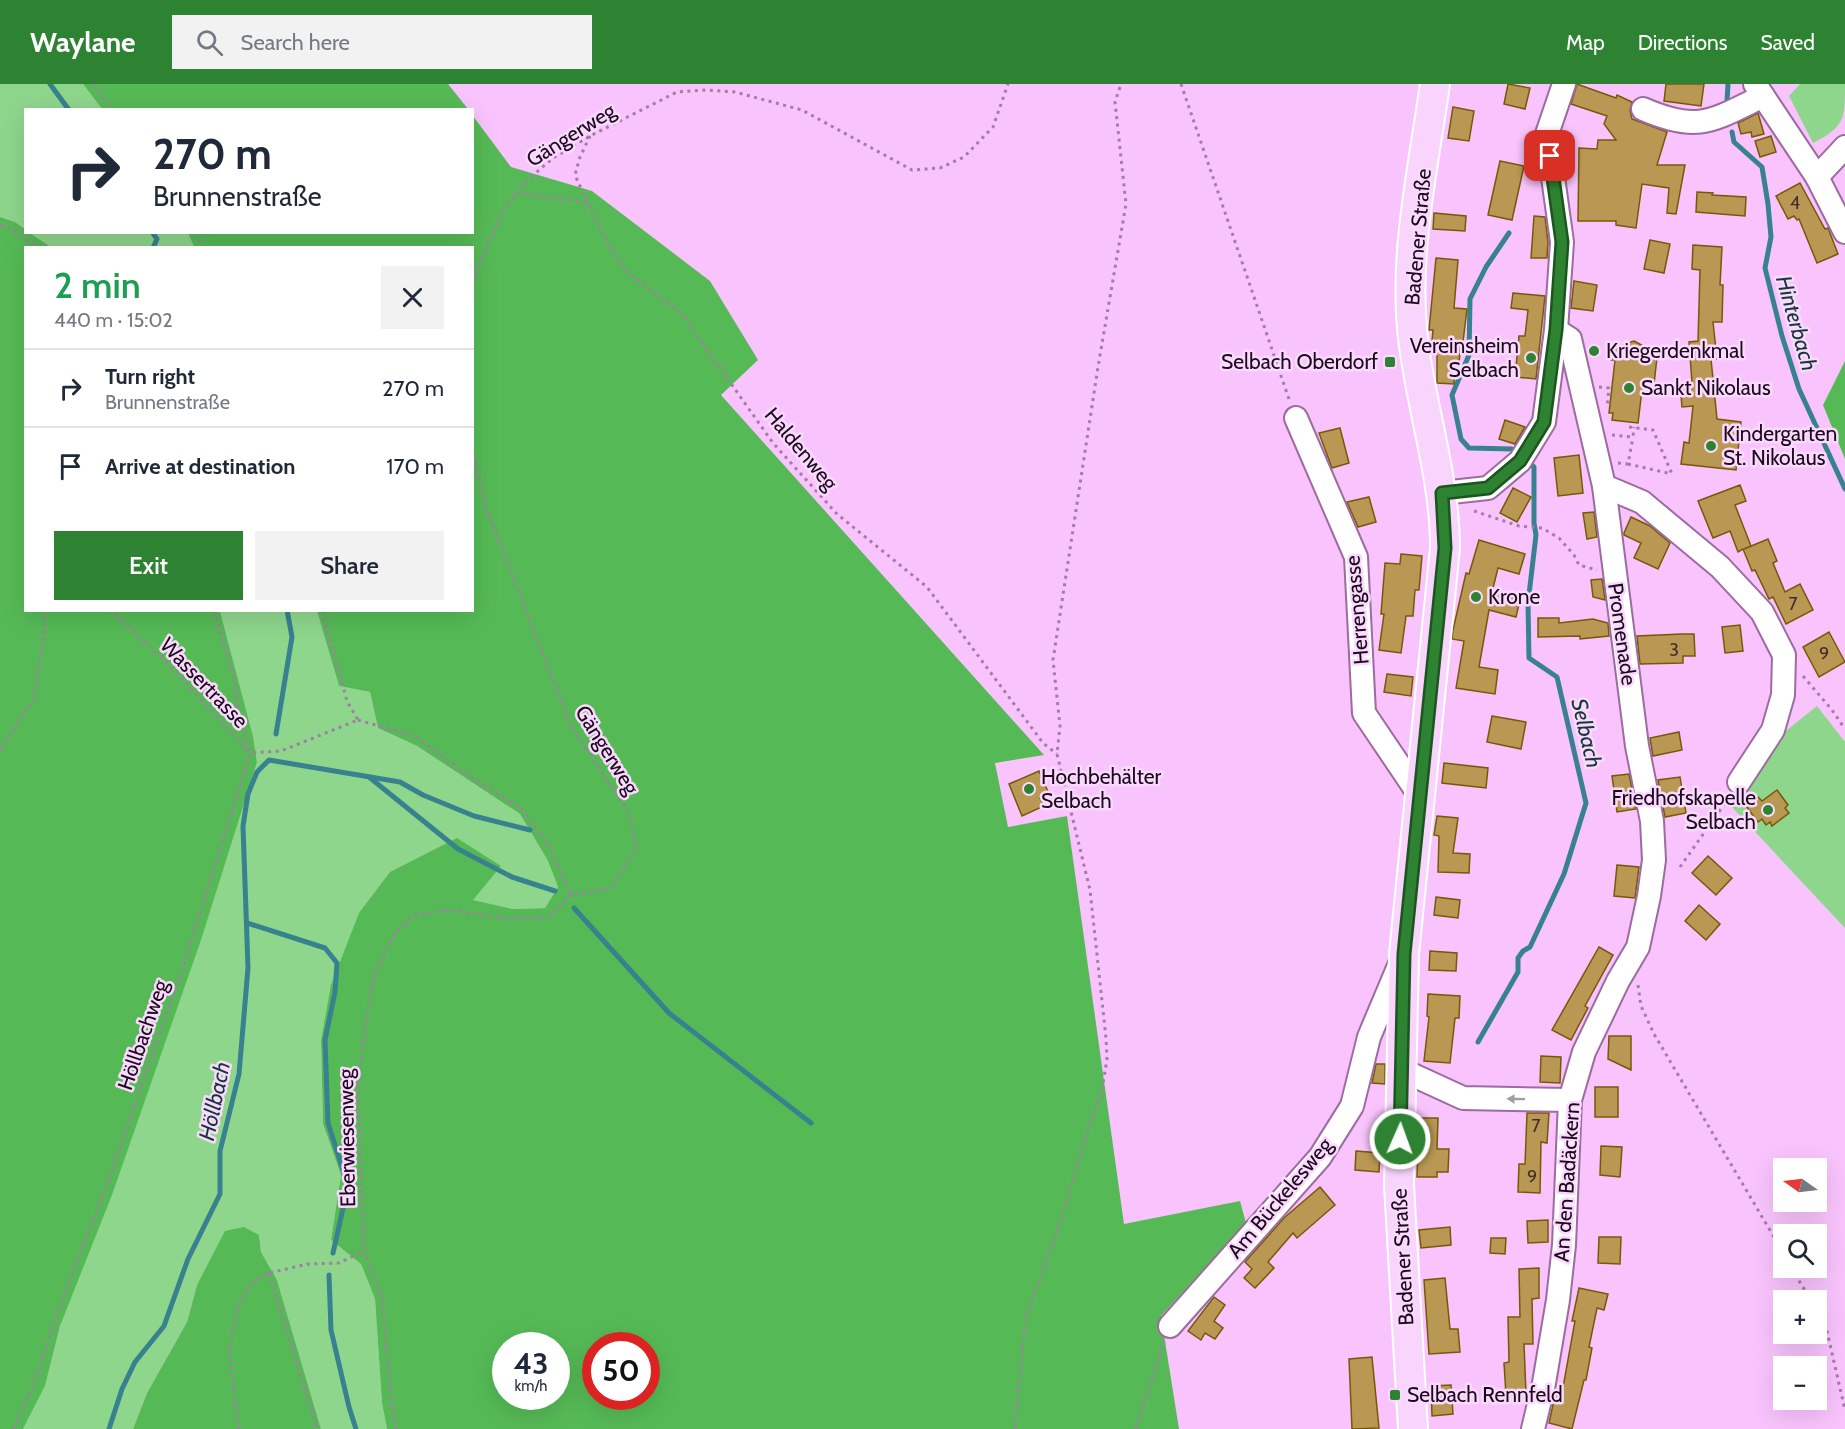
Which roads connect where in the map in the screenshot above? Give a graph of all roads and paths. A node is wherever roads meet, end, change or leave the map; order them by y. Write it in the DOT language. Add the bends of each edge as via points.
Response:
graph roads {
  1 [pos="94,84"];
  2 [pos="1008,84"];
  3 [pos="1121,84"];
  4 [pos="1181,84"];
  5 [pos="1435,84"];
  6 [pos="1564,84"];
  7 [pos="1759,90"];
  8 [pos="111,108"];
  9 [pos="1643,109"];
  10 [pos="590,136"];
  11 [pos="1845,147"];
  12 [pos="1817,177"];
  13 [pos="516,194"];
  14 [pos="587,202"];
  15 [pos="0,225"];
  16 [pos="1845,232"];
  17 [pos="35,246"];
  18 [pos="474,280"];
  19 [pos="1556,330"];
  20 [pos="1296,418"];
  21 [pos="1629,427"];
  22 [pos="1634,427"];
  23 [pos="1633,437"];
  24 [pos="1599,449"];
  25 [pos="474,458"];
  26 [pos="1628,464"];
  27 [pos="1604,486"];
  28 [pos="1442,493"];
  29 [pos="1474,511"];
  30 [pos="1579,565"];
  31 [pos="44,612"];
  32 [pos="112,612"];
  33 [pos="215,612"];
  34 [pos="323,612"];
  35 [pos="1784,655"];
  36 [pos="358,720"];
  37 [pos="1845,729"];
  38 [pos="0,750"];
  39 [pos="250,753"];
  40 [pos="1057,754"];
  41 [pos="1739,782"];
  42 [pos="1420,796"];
  43 [pos="1680,867"];
  44 [pos="570,895"];
  45 [pos="1638,947"];
  46 [pos="1404,954"];
  47 [pos="1402,1070"];
  48 [pos="1570,1100"];
  49 [pos="1773,1235"];
  50 [pos="364,1251"];
  51 [pos="268,1273"];
  52 [pos="1170,1326"];
  53 [pos="1827,1331"];
  54 [pos="1845,1410"];
  55 [pos="13,1429"];
  56 [pos="238,1429"];
  57 [pos="317,1429"];
  58 [pos="396,1429"];
  59 [pos="1015,1429"];
  60 [pos="1136,1429"];
  61 [pos="1413,1429"];
  62 [pos="1533,1429"];
  1 -- 8 [label="path"];
  2 -- 10 [label="path, Gängerweg" via="993,126 964,158 940,168 912,170 802,110 735,92 677,92"];
  3 -- 40 [label="path" via="1115,102 1126,204 1053,660 1060,726"];
  4 -- 20 [label="path"];
  5 -- 28 [label="main road, Badener Straße" via="1410,285 1414,345"];
  6 -- 19 [label="street" via="1546,134 1562,242"];
  7 -- 9 [label="street" via="1717,118 1695,123 1668,120"];
  7 -- 12 [label="street"];
  10 -- 13 [label="path, Gängerweg" via="554,158"];
  10 -- 14 [label="path, Haldenweg" via="575,175"];
  11 -- 12 [label="street"];
  12 -- 16 [label="street"];
  13 -- 14 [label="path"];
  13 -- 18 [label="path, Gängerweg" via="503,211"];
  14 -- 40 [label="path, Haldenweg" via="623,269 681,313 773,443 837,514 927,587 1043,743"];
  15 -- 17 [label="path"];
  19 -- 24 [label="street, Promenade" via="1570,339"];
  19 -- 28 [label="street" via="1544,422 1520,461 1488,488"];
  20 -- 42 [label="street, Herrengasse" via="1356,557 1365,713"];
  21 -- 22 [label="path"];
  22 -- 23 [label="path"];
  22 -- 26 [label="path" via="1653,430 1672,474"];
  23 -- 24 [label="path" via="1609,434 1607,447"];
  23 -- 26 [label="path"];
  24 -- 26 [label="path" via="1609,462"];
  24 -- 27 [label="street, Promenade"];
  25 -- 44 [label="path, Gängerweg" via="487,510 570,724 629,813 636,848 610,888"];
  27 -- 35 [label="street" via="1642,502 1720,567 1762,612"];
  27 -- 45 [label="street, Promenade" via="1637,746 1652,821 1654,860"];
  28 -- 42 [label="main road, Badener Straße" via="1445,548"];
  29 -- 30 [label="path" via="1519,526 1542,528 1559,538"];
  31 -- 38 [label="path" via="34,698"];
  32 -- 39 [label="path, Wassertrasse" via="165,661"];
  33 -- 39 [label="path"];
  34 -- 36 [label="path" via="347,701"];
  35 -- 37 [label="path"];
  35 -- 41 [label="street" via="1783,695 1773,730"];
  36 -- 39 [label="path" via="281,751"];
  36 -- 44 [label="path" via="414,736 522,809 548,844"];
  39 -- 55 [label="path, Höllbachweg" via="183,967 117,1156 35,1381"];
  40 -- 59 [label="path" via="1090,890 1107,1059 1102,1090 1025,1320"];
  41 -- 43 [label="path"];
  42 -- 46 [label="main road, Badener Straße"];
  44 -- 50 [label="path, Eberwiesenweg" via="549,918 506,918 449,910 415,915 395,933 375,973 358,1089"];
  45 -- 48 [label="street, An den Badäckern" via="1584,1052"];
  45 -- 49 [label="path" via="1641,1006 1654,1034"];
  46 -- 47 [label="main road, Badener Straße"];
  46 -- 52 [label="street, Am Bückelesweg" via="1369,1037 1352,1106 1320,1157"];
  48 -- 47 [label="street, one-way" via="1462,1098"];
  47 -- 61 [label="main road, Badener Straße" via="1399,1185"];
  48 -- 62 [label="street, An den Badäckern" via="1558,1300"];
  50 -- 51 [label="path" via="339,1263 308,1264"];
  50 -- 58 [label="path, Eberwiesenweg" via="382,1297"];
  51 -- 56 [label="path" via="252,1283 237,1305 229,1349"];
  51 -- 57 [label="path"];
  52 -- 60 [label="path"];
  53 -- 54 [label="path"];
}
